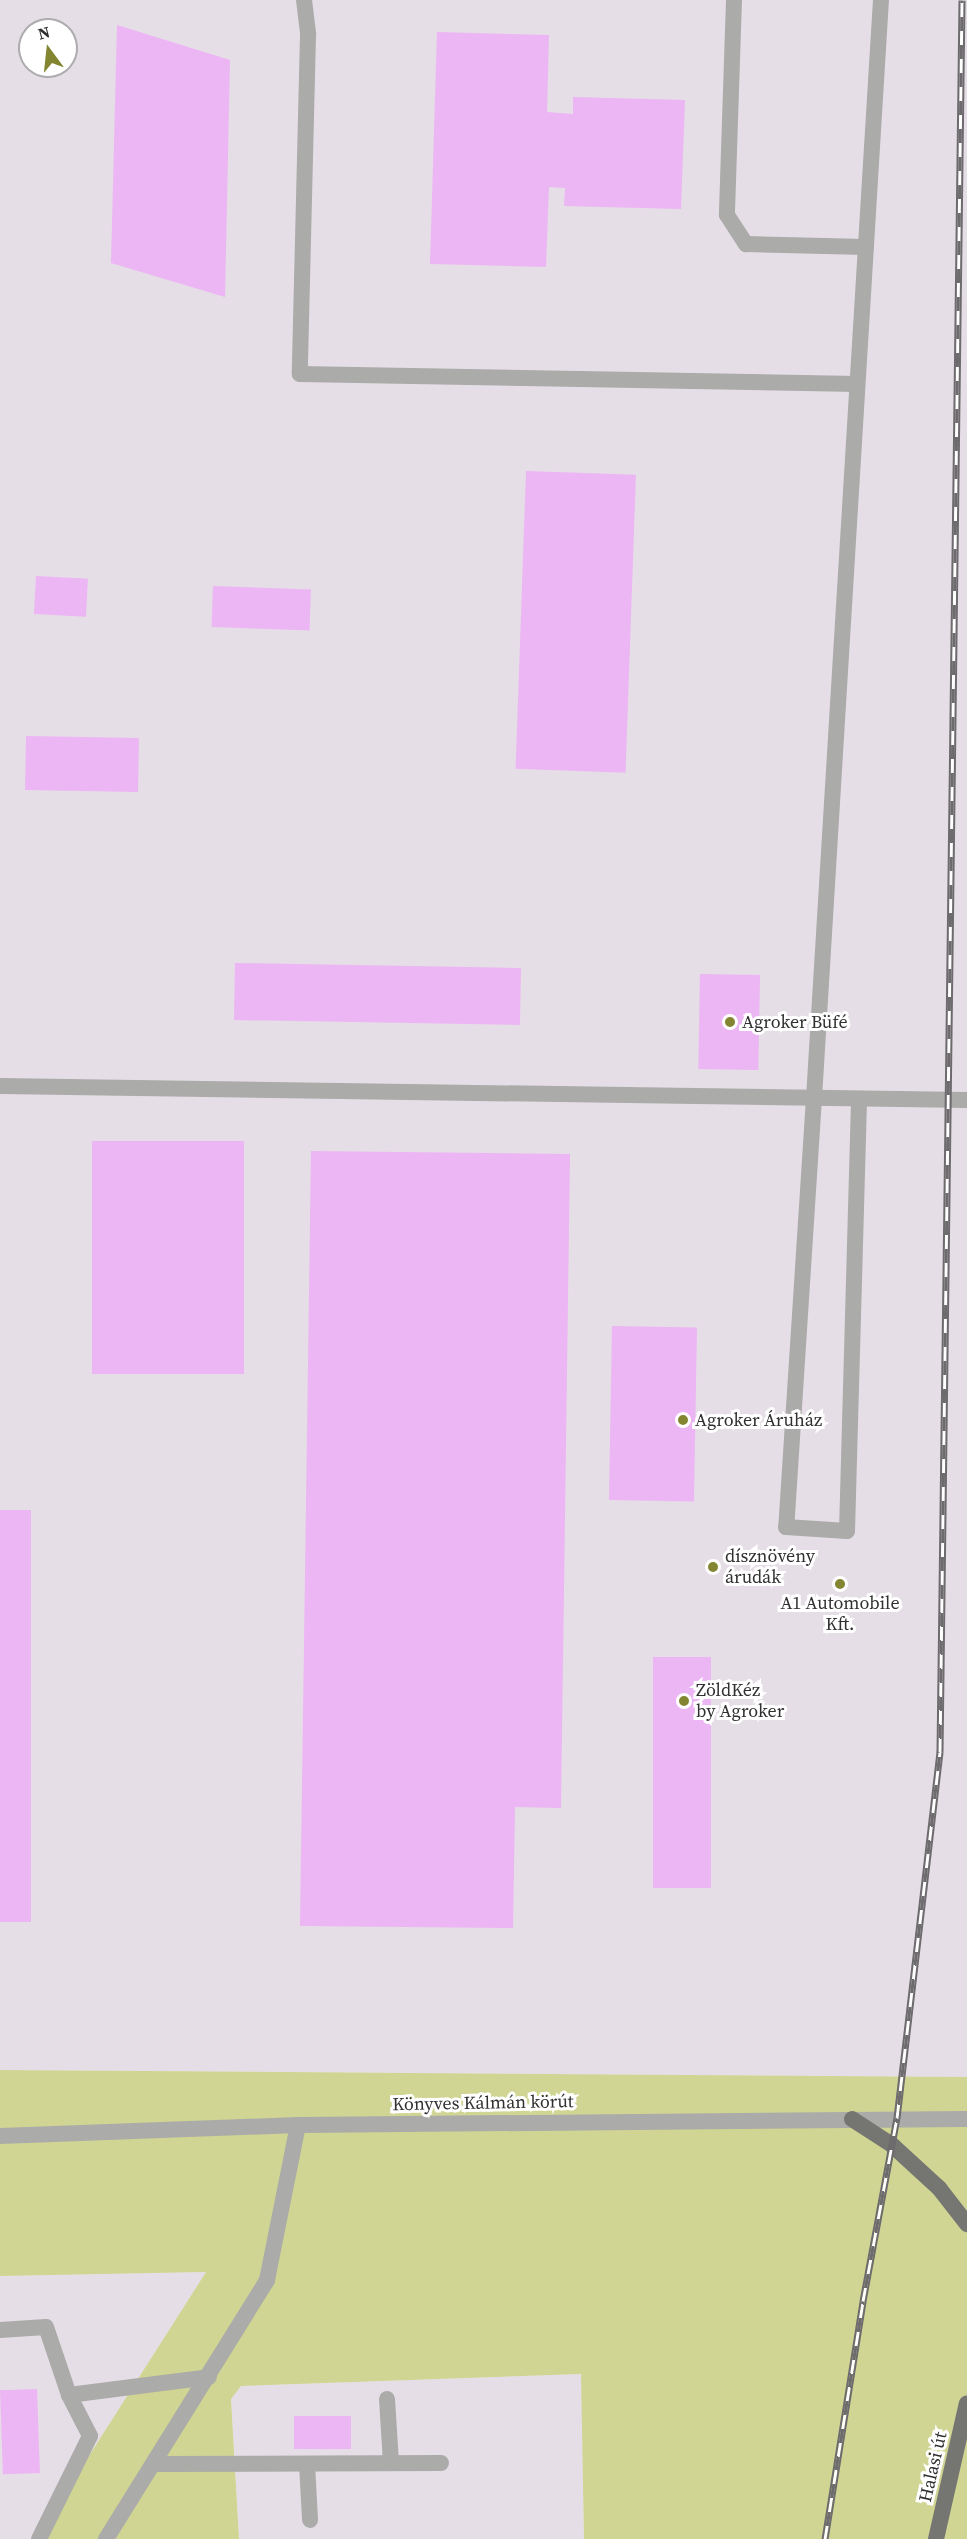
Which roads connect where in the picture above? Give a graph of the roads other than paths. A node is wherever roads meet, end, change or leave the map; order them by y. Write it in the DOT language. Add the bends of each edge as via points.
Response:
graph roads {
  1 [pos="304,0"];
  2 [pos="734,0"];
  3 [pos="881,0"];
  4 [pos="866,247"];
  5 [pos="857,384"];
  6 [pos="0,1086"];
  7 [pos="814,1098"];
  8 [pos="859,1099"];
  9 [pos="967,1100"];
  10 [pos="852,2119"];
  11 [pos="967,2119"];
  12 [pos="298,2125"];
  13 [pos="0,2136"];
  14 [pos="967,2224"];
  15 [pos="0,2330"];
  16 [pos="209,2377"];
  17 [pos="69,2395"];
  18 [pos="387,2399"];
  19 [pos="967,2403"];
  20 [pos="391,2463"];
  21 [pos="441,2463"];
  22 [pos="154,2464"];
  23 [pos="307,2464"];
  24 [pos="310,2520"];
  25 [pos="39,2539"];
  26 [pos="106,2539"];
  27 [pos="936,2539"];
  1 -- 5 [label="street" via="308,35 300,374"];
  2 -- 4 [label="street" via="727,215 746,244"];
  3 -- 4 [label="street"];
  4 -- 5 [label="street"];
  5 -- 7 [label="street"];
  6 -- 7 [label="street"];
  7 -- 8 [label="street"];
  7 -- 8 [label="street" via="786,1527 847,1531"];
  8 -- 9 [label="street"];
  10 -- 11 [label="street, Könyves Kálmán körút"];
  10 -- 12 [label="street, Könyves Kálmán körút"];
  10 -- 14 [label="main road" via="900,2152 939,2188"];
  12 -- 13 [label="street, Könyves Kálmán körút"];
  12 -- 16 [label="street" via="267,2280"];
  15 -- 17 [label="street" via="45,2328"];
  16 -- 17 [label="street"];
  16 -- 22 [label="street"];
  17 -- 25 [label="street" via="90,2436"];
  18 -- 20 [label="street"];
  19 -- 27 [label="main road, Halasi út"];
  20 -- 21 [label="street"];
  20 -- 23 [label="street"];
  22 -- 23 [label="street"];
  22 -- 26 [label="street"];
  23 -- 24 [label="street"];
}
